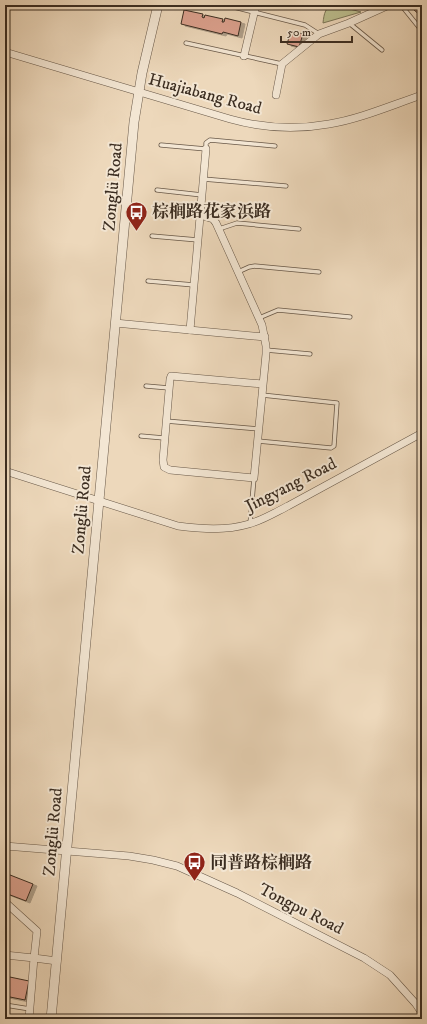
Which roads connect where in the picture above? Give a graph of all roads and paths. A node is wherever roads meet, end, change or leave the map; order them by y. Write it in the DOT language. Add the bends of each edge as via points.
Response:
graph roads {
  1 [pos="158,5"];
  2 [pos="226,5"];
  3 [pos="388,5"];
  4 [pos="401,5"];
  5 [pos="256,8"];
  6 [pos="350,23"];
  7 [pos="422,31"];
  8 [pos="319,34"];
  9 [pos="186,43"];
  10 [pos="382,50"];
  11 [pos="5,52"];
  12 [pos="244,56"];
  13 [pos="282,64"];
  14 [pos="138,92"];
  15 [pos="276,95"];
  16 [pos="422,95"];
  17 [pos="161,145"];
  18 [pos="276,146"];
  19 [pos="206,149"];
  20 [pos="203,179"];
  21 [pos="286,186"];
  22 [pos="157,190"];
  23 [pos="202,195"];
  24 [pos="200,216"];
  25 [pos="219,229"];
  26 [pos="299,229"];
  27 [pos="152,236"];
  28 [pos="198,240"];
  29 [pos="238,272"];
  30 [pos="319,272"];
  31 [pos="148,281"];
  32 [pos="194,285"];
  33 [pos="350,317"];
  34 [pos="259,318"];
  35 [pos="115,322"];
  36 [pos="190,330"];
  37 [pos="265,337"];
  38 [pos="266,350"];
  39 [pos="310,354"];
  40 [pos="263,384"];
  41 [pos="146,386"];
  42 [pos="169,388"];
  43 [pos="262,395"];
  44 [pos="166,421"];
  45 [pos="259,430"];
  46 [pos="422,432"];
  47 [pos="141,436"];
  48 [pos="164,438"];
  49 [pos="258,441"];
  50 [pos="5,471"];
  51 [pos="254,478"];
  52 [pos="99,501"];
  53 [pos="250,524"];
  54 [pos="5,846"];
  55 [pos="68,851"];
  56 [pos="5,902"];
  57 [pos="5,955"];
  58 [pos="34,958"];
  59 [pos="57,961"];
  60 [pos="5,1005"];
  61 [pos="30,1009"];
  62 [pos="422,1013"];
  63 [pos="29,1019"];
  64 [pos="51,1019"];
  1 -- 14 [label="street, Zonglü Road"];
  2 -- 5 [label="lane"];
  3 -- 6 [label="street"];
  4 -- 7 [label="lane"];
  5 -- 8 [label="lane" via="305,25"];
  5 -- 12 [label="street"];
  6 -- 8 [label="street"];
  6 -- 10 [label="lane"];
  8 -- 13 [label="street"];
  9 -- 12 [label="lane"];
  11 -- 14 [label="street, Huajiabang Road"];
  12 -- 13 [label="lane"];
  13 -- 15 [label="street"];
  14 -- 16 [label="street, Huajiabang Road" via="244,123 289,128 342,121"];
  14 -- 35 [label="street, Zonglü Road"];
  17 -- 19 [label="lane"];
  18 -- 19 [label="lane" via="210,140 206,143"];
  19 -- 20 [label="street"];
  20 -- 21 [label="lane"];
  20 -- 23 [label="street"];
  22 -- 23 [label="lane"];
  23 -- 24 [label="street"];
  24 -- 25 [label="street" via="213,219"];
  24 -- 28 [label="street"];
  25 -- 26 [label="lane" via="237,223"];
  25 -- 29 [label="street"];
  27 -- 28 [label="lane"];
  28 -- 32 [label="street"];
  29 -- 30 [label="lane" via="255,266"];
  29 -- 34 [label="street"];
  31 -- 32 [label="lane"];
  32 -- 36 [label="street"];
  33 -- 34 [label="lane" via="278,310"];
  34 -- 37 [label="street"];
  35 -- 36 [label="street"];
  35 -- 52 [label="street, Zonglü Road"];
  36 -- 37 [label="street"];
  37 -- 38 [label="street"];
  38 -- 39 [label="lane"];
  38 -- 40 [label="street"];
  40 -- 42 [label="street" via="171,376"];
  40 -- 43 [label="street"];
  41 -- 42 [label="lane"];
  42 -- 44 [label="street"];
  43 -- 45 [label="street"];
  43 -- 49 [label="lane" via="337,403 334,446 331,448"];
  44 -- 45 [label="lane"];
  44 -- 48 [label="street"];
  45 -- 49 [label="street"];
  46 -- 53 [label="street, Jingyang Road" via="288,506"];
  47 -- 48 [label="lane"];
  48 -- 51 [label="street" via="164,467 170,470"];
  49 -- 51 [label="street"];
  50 -- 52 [label="street, Jingyang Road"];
  51 -- 53 [label="lane"];
  52 -- 53 [label="street, Jingyang Road" via="178,526 219,529"];
  52 -- 55 [label="street, Zonglü Road"];
  54 -- 55 [label="street, Tongpu Road"];
  55 -- 59 [label="street, Zonglü Road"];
  55 -- 62 [label="street, Tongpu Road" via="153,860 177,866 237,893 364,958 390,975"];
  56 -- 58 [label="street" via="38,931"];
  57 -- 58 [label="street"];
  58 -- 59 [label="street"];
  58 -- 61 [label="street"];
  59 -- 64 [label="street, Zonglü Road"];
  60 -- 61 [label="lane"];
  61 -- 63 [label="street"];
}
